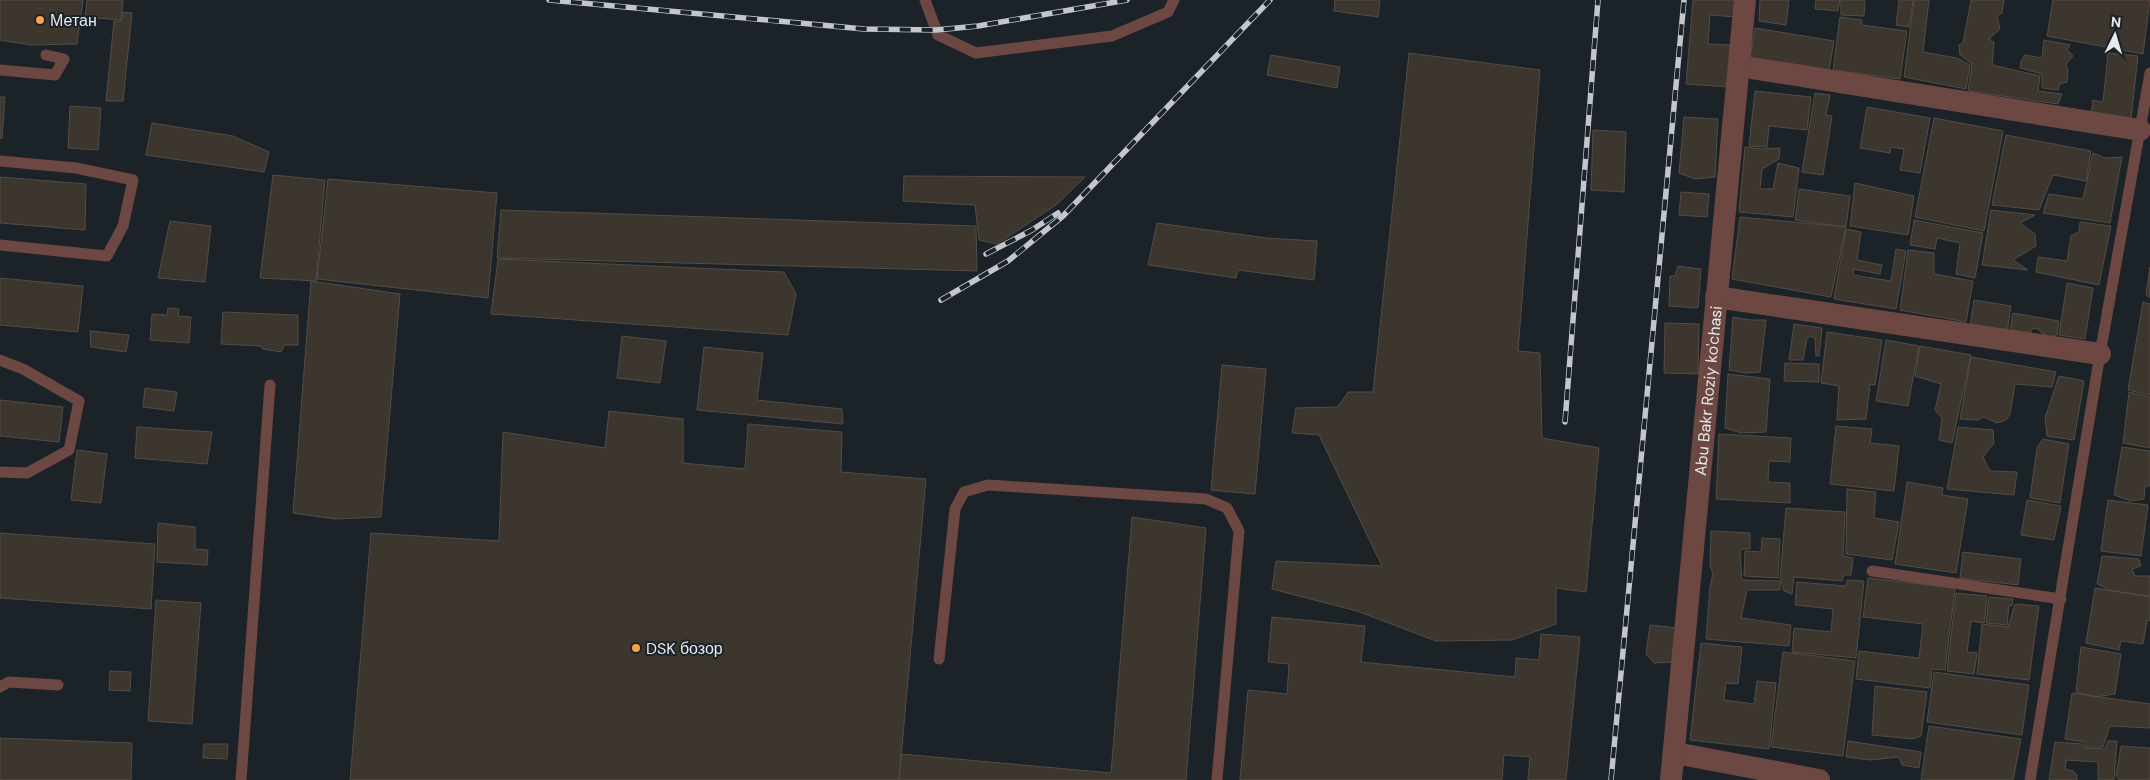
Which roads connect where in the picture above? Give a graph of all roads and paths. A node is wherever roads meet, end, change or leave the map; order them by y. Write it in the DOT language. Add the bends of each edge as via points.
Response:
graph roads {
  1 [pos="925,0"];
  2 [pos="1174,0"];
  3 [pos="1745,0"];
  4 [pos="46,56"];
  5 [pos="1739,66"];
  6 [pos="0,70"];
  7 [pos="2150,74"];
  8 [pos="2140,130"];
  9 [pos="0,161"];
  10 [pos="0,245"];
  11 [pos="1716,297"];
  12 [pos="2100,354"];
  13 [pos="0,360"];
  14 [pos="270,385"];
  15 [pos="0,472"];
  16 [pos="1872,571"];
  17 [pos="2061,600"];
  18 [pos="939,659"];
  19 [pos="58,685"];
  20 [pos="0,687"];
  21 [pos="1675,753"];
  22 [pos="241,780"];
  23 [pos="1217,780"];
  24 [pos="1671,780"];
  25 [pos="1819,780"];
  26 [pos="2030,780"];
  1 -- 2 [label="lane" via="938,35 976,53 1112,36 1168,12"];
  3 -- 5 [label="street, Abu Bakr Roziy ko'chasi"];
  4 -- 6 [label="lane" via="64,59 55,75"];
  5 -- 8 [label="street"];
  5 -- 11 [label="street, Abu Bakr Roziy ko'chasi"];
  7 -- 8 [label="lane"];
  8 -- 12 [label="lane"];
  9 -- 10 [label="lane" via="76,168 133,180 123,226 107,256"];
  11 -- 12 [label="street"];
  11 -- 21 [label="street, Abu Bakr Roziy ko'chasi"];
  12 -- 17 [label="lane"];
  13 -- 15 [label="lane" via="23,369 78,401 69,450 27,473"];
  14 -- 22 [label="lane"];
  16 -- 17 [label="lane"];
  17 -- 26 [label="lane"];
  18 -- 23 [label="lane" via="955,509 964,492 988,485 1206,499 1227,508 1239,531"];
  19 -- 20 [label="lane" via="9,682"];
  21 -- 24 [label="street, Abu Bakr Roziy ko'chasi"];
  21 -- 25 [label="street"];
}
